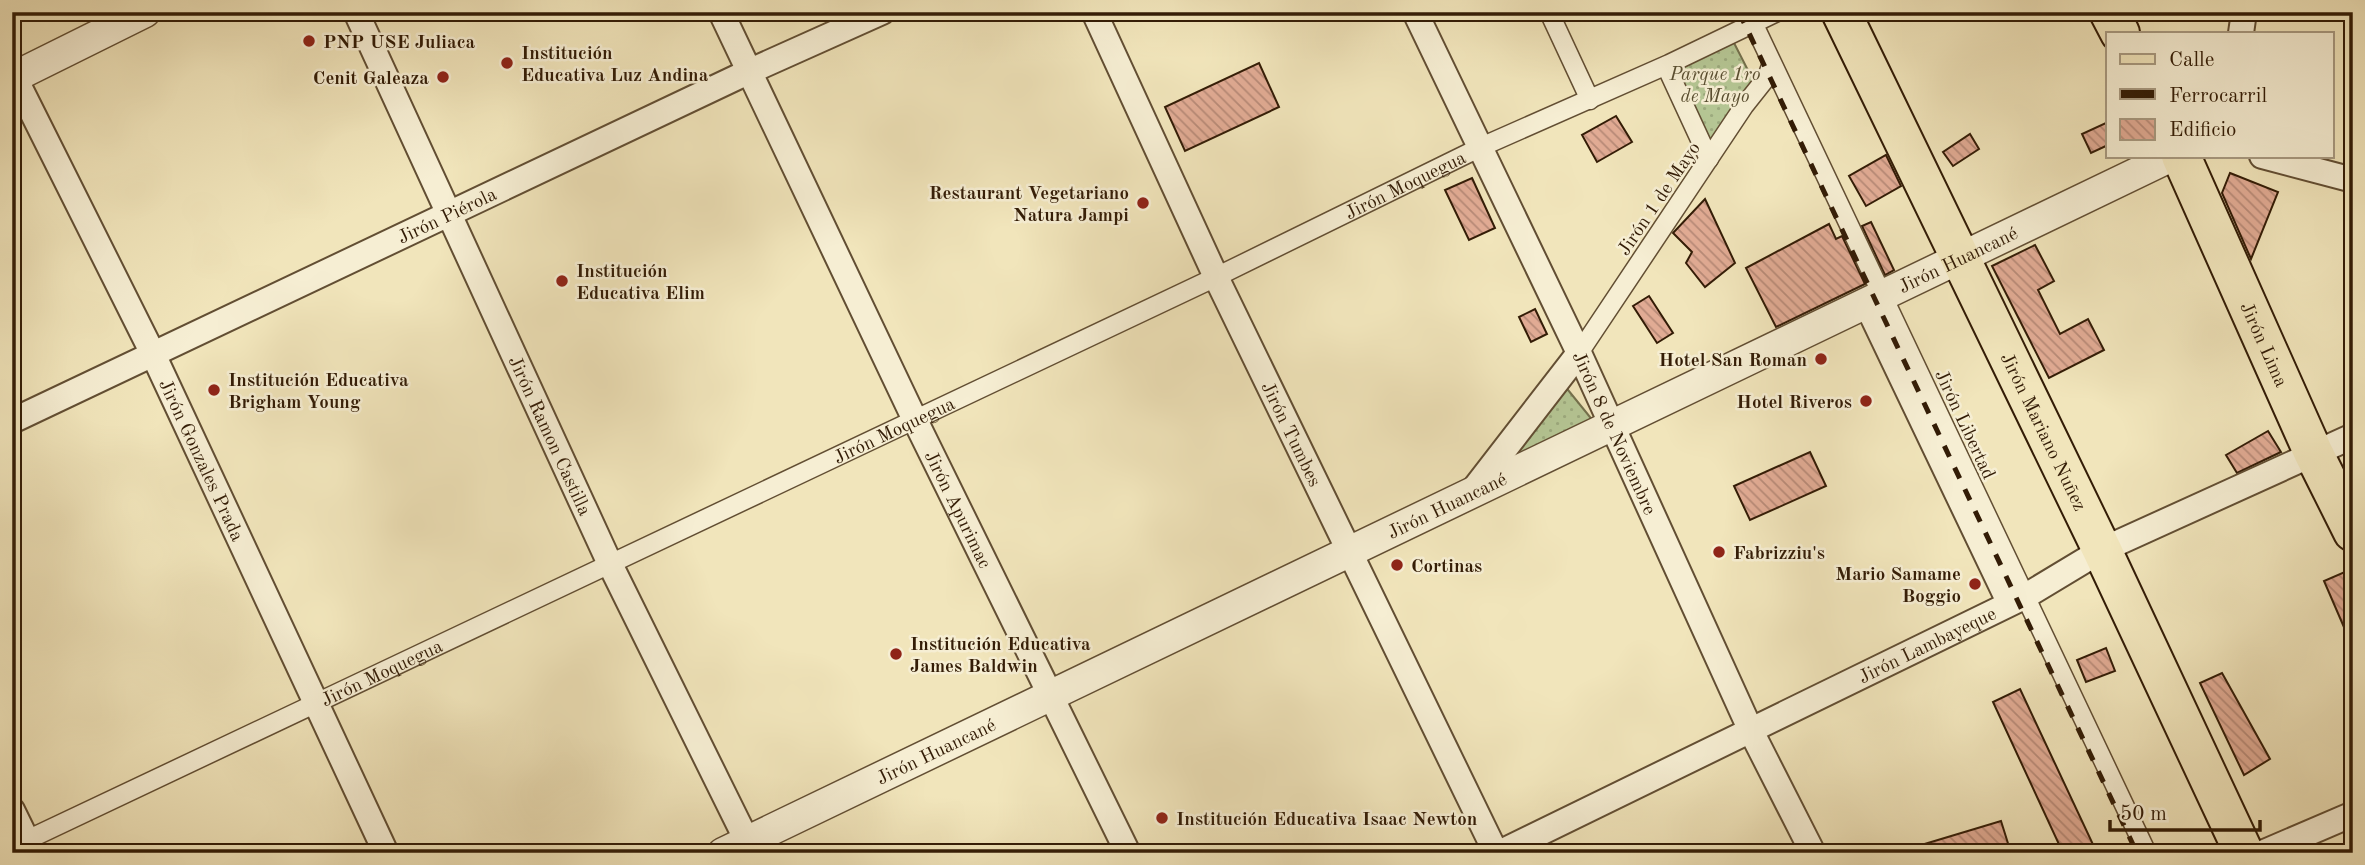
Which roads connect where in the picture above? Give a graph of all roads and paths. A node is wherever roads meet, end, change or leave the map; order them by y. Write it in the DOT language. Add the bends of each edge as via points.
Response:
graph roads {
  1 [pos="145,12"];
  2 [pos="356,12"];
  3 [pos="721,12"];
  4 [pos="882,12"];
  5 [pos="1094,12"];
  6 [pos="1415,12"];
  7 [pos="1549,12"];
  8 [pos="1777,12"];
  9 [pos="1841,12"];
  10 [pos="2109,12"];
  11 [pos="2244,12"];
  12 [pos="1750,18"];
  13 [pos="2119,32"];
  14 [pos="2241,32"];
  15 [pos="1666,66"];
  16 [pos="1771,66"];
  17 [pos="748,72"];
  18 [pos="13,76"];
  19 [pos="1590,100"];
  20 [pos="1481,148"];
  21 [pos="2168,158"];
  22 [pos="2183,158"];
  23 [pos="2270,158"];
  24 [pos="1709,159"];
  25 [pos="2353,180"];
  26 [pos="448,214"];
  27 [pos="1958,258"];
  28 [pos="1216,277"];
  29 [pos="1874,299"];
  30 [pos="153,354"];
  31 [pos="1579,354"];
  32 [pos="915,419"];
  33 [pos="12,421"];
  34 [pos="1611,426"];
  35 [pos="2353,436"];
  36 [pos="2312,452"];
  37 [pos="1470,494"];
  38 [pos="2353,532"];
  39 [pos="1352,550"];
  40 [pos="2102,550"];
  41 [pos="610,564"];
  42 [pos="2017,599"];
  43 [pos="1053,694"];
  44 [pos="316,703"];
  45 [pos="1751,731"];
  46 [pos="12,810"];
  47 [pos="2353,814"];
  48 [pos="24,847"];
  49 [pos="741,849"];
  50 [pos="386,853"];
  51 [pos="1128,853"];
  52 [pos="1498,853"];
  53 [pos="1813,853"];
  54 [pos="2147,853"];
  55 [pos="2244,853"];
  56 [pos="2262,853"];
  1 -- 18 [label="street"];
  2 -- 26 [label="street, Jirón Ramon Castilla"];
  3 -- 17 [label="street, Jirón Apurimac"];
  4 -- 17 [label="street, Jirón Piérola"];
  5 -- 28 [label="street, Jirón Tumbes"];
  6 -- 20 [label="street, Jirón 8 de Noviembre"];
  7 -- 19 [label="street"];
  8 -- 12 [label="street, Jirón Moquegua"];
  9 -- 27 [label="main road, Jirón Mariano Nuñez"];
  10 -- 13 [label="main road"];
  11 -- 14 [label="street"];
  12 -- 15 [label="street, Jirón Moquegua"];
  12 -- 16 [label="street"];
  15 -- 19 [label="street, Jirón Moquegua"];
  15 -- 24 [label="street"];
  16 -- 24 [label="street, Jirón 1 de Mayo"];
  16 -- 29 [label="street"];
  17 -- 26 [label="street, Jirón Piérola"];
  17 -- 32 [label="street, Jirón Apurimac"];
  18 -- 30 [label="street, Jirón Gonzales Prada"];
  19 -- 20 [label="street, Jirón Moquegua"];
  20 -- 28 [label="street, Jirón Moquegua"];
  20 -- 31 [label="street, Jirón 8 de Noviembre"];
  21 -- 27 [label="street, Jirón Huancané"];
  22 -- 36 [label="main road, Jirón Lima"];
  23 -- 25 [label="street"];
  24 -- 31 [label="street, Jirón 1 de Mayo"];
  26 -- 30 [label="street, Jirón Piérola"];
  26 -- 41 [label="street, Jirón Ramon Castilla"];
  27 -- 29 [label="street, Jirón Huancané"];
  27 -- 40 [label="main road, Jirón Mariano Nuñez"];
  28 -- 32 [label="street, Jirón Moquegua"];
  28 -- 39 [label="street, Jirón Tumbes"];
  29 -- 34 [label="street, Jirón Huancané"];
  29 -- 42 [label="street"];
  30 -- 33 [label="street, Jirón Piérola"];
  30 -- 44 [label="street, Jirón Gonzales Prada"];
  31 -- 34 [label="street, Jirón 8 de Noviembre"];
  31 -- 37 [label="street"];
  32 -- 41 [label="street, Jirón Moquegua"];
  32 -- 43 [label="street, Jirón Apurimac"];
  34 -- 37 [label="street, Jirón Huancané"];
  34 -- 45 [label="street, Jirón 8 de Noviembre"];
  35 -- 36 [label="street, Jirón Lambayeque"];
  36 -- 38 [label="main road, Jirón Lima"];
  36 -- 40 [label="street, Jirón Lambayeque"];
  37 -- 39 [label="street, Jirón Huancané"];
  39 -- 43 [label="street, Jirón Huancané"];
  39 -- 52 [label="street, Jirón Tumbes"];
  40 -- 42 [label="street, Jirón Lambayeque"];
  40 -- 55 [label="main road, Jirón Mariano Nuñez"];
  41 -- 44 [label="street, Jirón Moquegua"];
  41 -- 49 [label="street, Jirón Ramon Castilla"];
  42 -- 45 [label="street, Jirón Lambayeque"];
  42 -- 54 [label="street"];
  43 -- 49 [label="street, Jirón Huancané"];
  43 -- 51 [label="street, Jirón Apurimac"];
  44 -- 48 [label="street, Jirón Moquegua"];
  44 -- 50 [label="street, Jirón Gonzales Prada"];
  45 -- 52 [label="street, Jirón Lambayeque"];
  45 -- 53 [label="street, Jirón 8 de Noviembre"];
  46 -- 48 [label="street"];
  47 -- 56 [label="street"];
}
